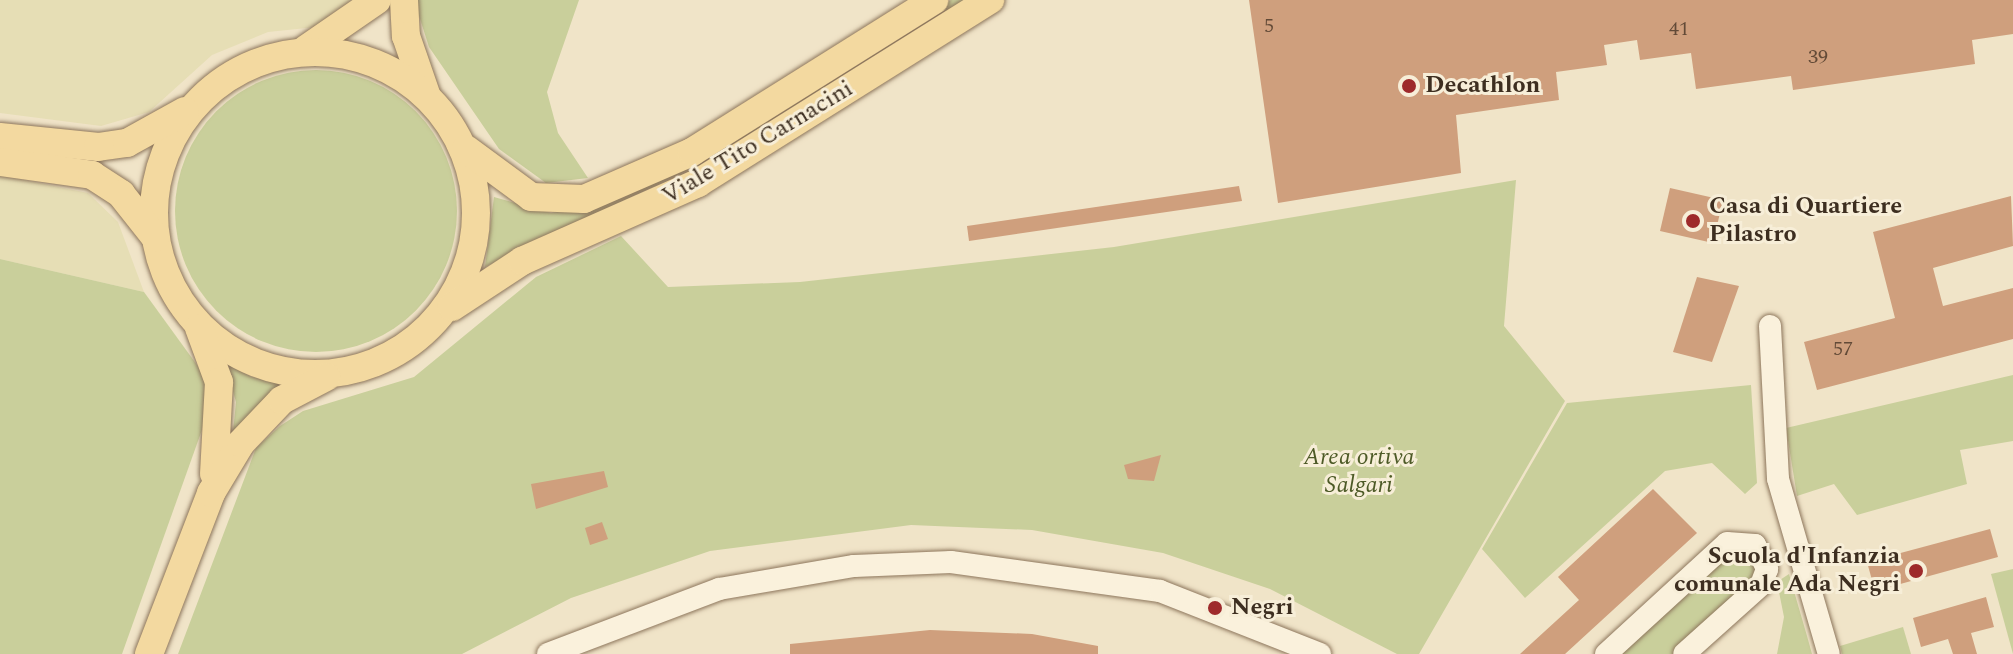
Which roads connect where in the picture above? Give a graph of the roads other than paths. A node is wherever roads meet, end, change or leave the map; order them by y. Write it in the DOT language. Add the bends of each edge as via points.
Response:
graph roads {
  1 [pos="377,0"];
  2 [pos="404,0"];
  3 [pos="934,0"];
  4 [pos="990,0"];
  5 [pos="301,52"];
  6 [pos="426,94"];
  7 [pos="196,104"];
  8 [pos="0,137"];
  9 [pos="463,146"];
  10 [pos="0,162"];
  11 [pos="155,238"];
  12 [pos="436,320"];
  13 [pos="197,324"];
  14 [pos="1770,326"];
  15 [pos="334,373"];
  16 [pos="211,493"];
  17 [pos="149,654"];
  18 [pos="548,654"];
  19 [pos="1320,654"];
  20 [pos="1606,654"];
  21 [pos="1684,654"];
  22 [pos="1829,654"];
  1 -- 5 [label="main road"];
  2 -- 6 [label="main road" via="406,36"];
  3 -- 9 [label="main road, Viale Tito Carnacini" via="704,145 596,196 531,197"];
  4 -- 12 [label="main road, Viale Tito Carnacini" via="710,176 522,261"];
  5 -- 6 [label="main road" via="359,57"];
  5 -- 7 [label="main road" via="244,68"];
  6 -- 9 [label="main road"];
  7 -- 8 [label="main road" via="127,143 98,147"];
  7 -- 11 [label="main road" via="159,169"];
  9 -- 12 [label="main road" via="475,187 475,240 466,272"];
  10 -- 11 [label="main road" via="92,175 121,194"];
  11 -- 13 [label="main road" via="176,295"];
  12 -- 15 [label="main road, Viale Tito Carnacini" via="388,357"];
  13 -- 15 [label="main road" via="271,369"];
  13 -- 16 [label="main road" via="222,411"];
  14 -- 22 [label="street" via="1778,479"];
  15 -- 16 [label="main road" via="260,419"];
  16 -- 17 [label="main road"];
  18 -- 19 [label="street" via="719,589 854,566 951,562 1160,591"];
  20 -- 21 [label="street" via="1727,543 1755,545 1767,569 1761,585"];
}
